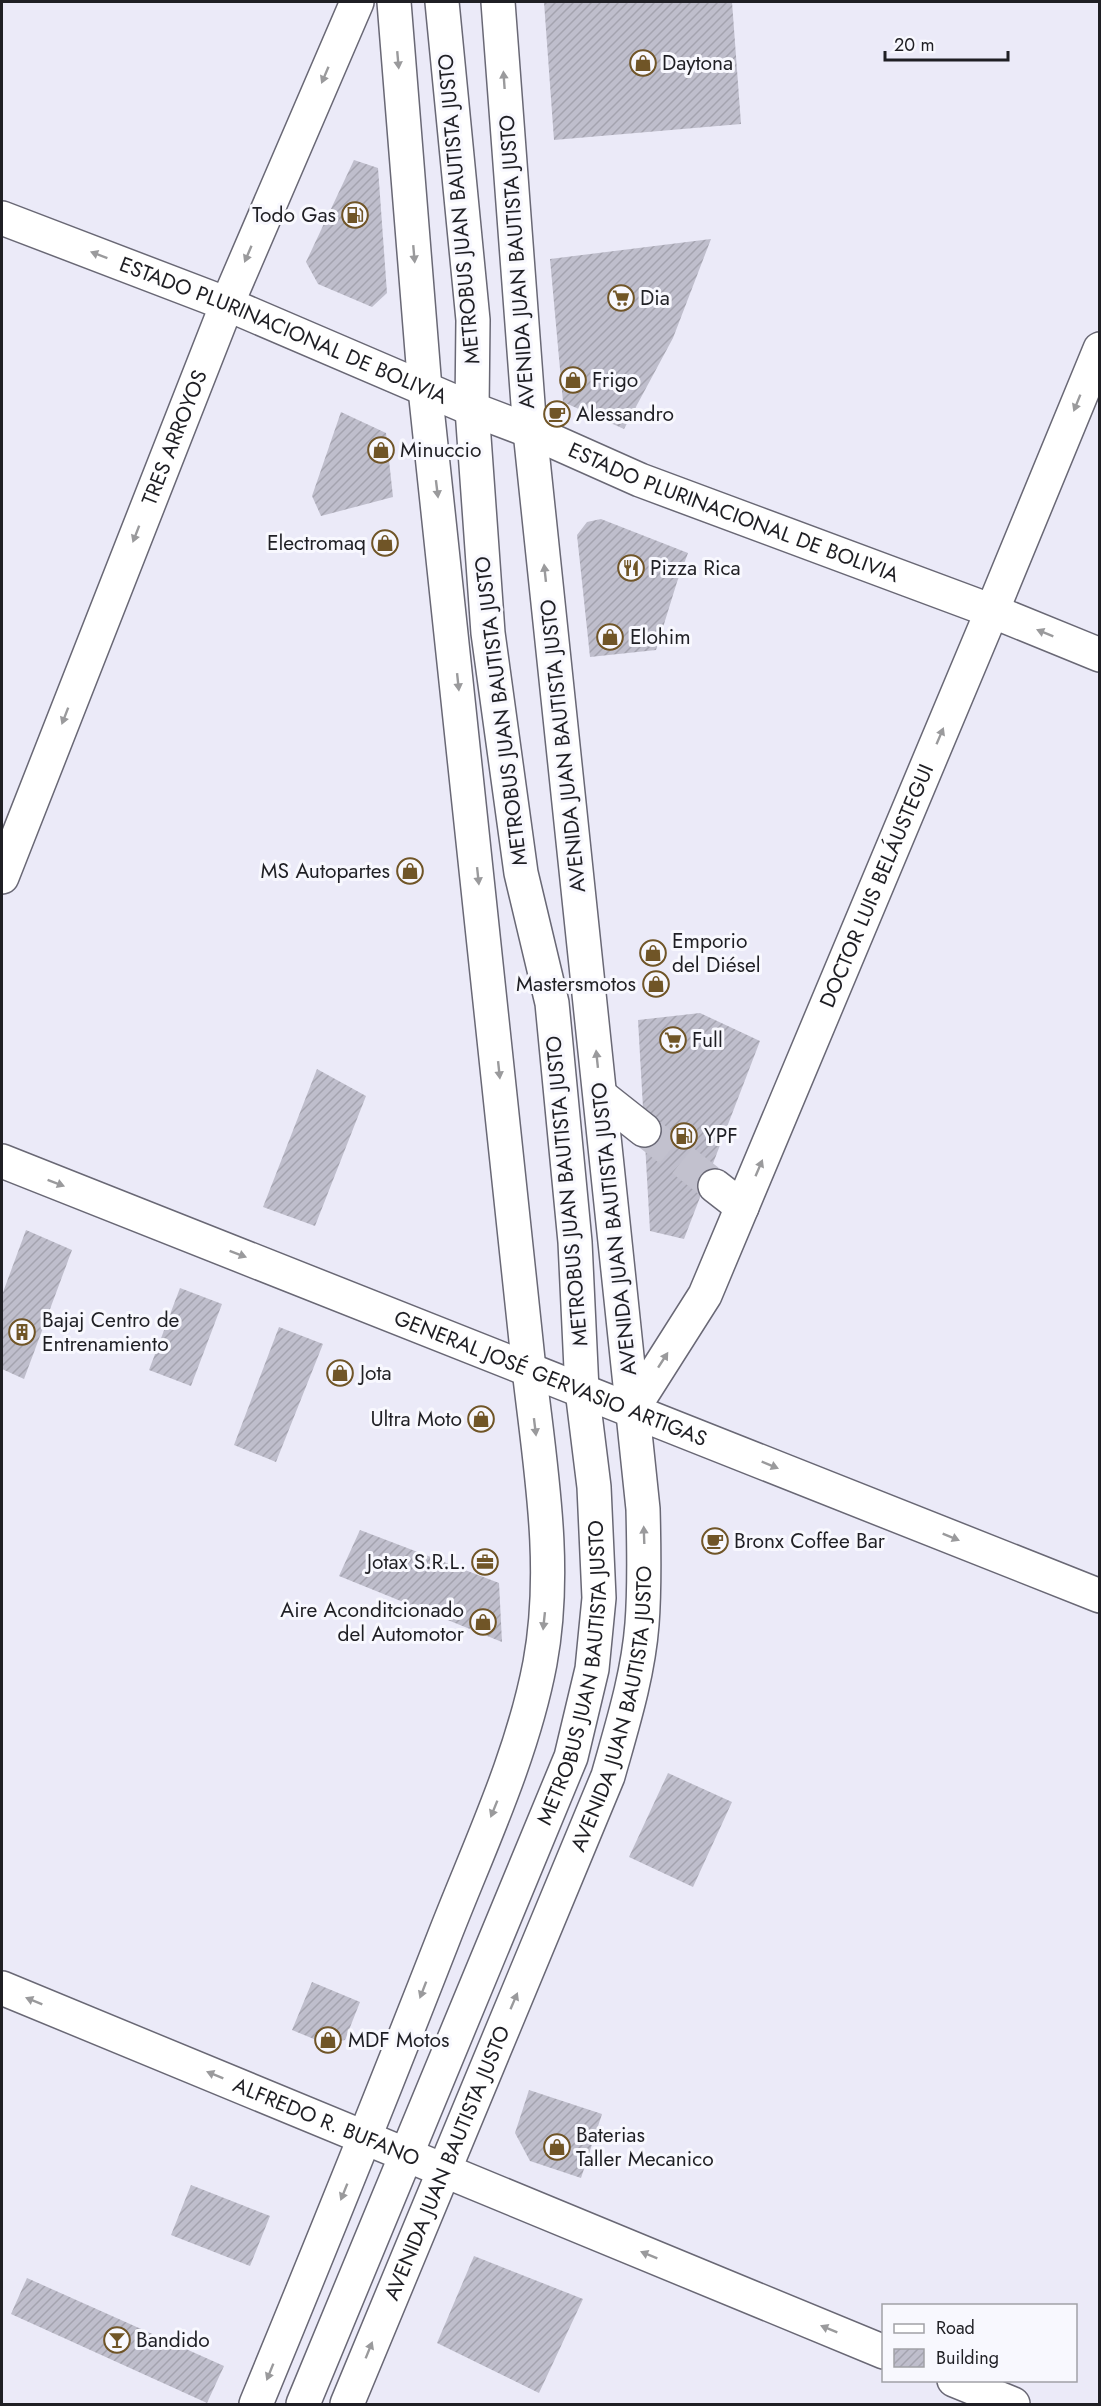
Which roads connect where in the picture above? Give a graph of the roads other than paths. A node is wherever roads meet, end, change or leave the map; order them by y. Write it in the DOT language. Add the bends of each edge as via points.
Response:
graph roads {
  1 [pos="357,2"];
  2 [pos="394,2"];
  3 [pos="442,2"];
  4 [pos="498,2"];
  5 [pos="2,218"];
  6 [pos="227,304"];
  7 [pos="1100,349"];
  8 [pos="425,389"];
  9 [pos="472,409"];
  10 [pos="530,431"];
  11 [pos="992,611"];
  12 [pos="1100,655"];
  13 [pos="2,877"];
  14 [pos="601,1096"];
  15 [pos="644,1130"];
  16 [pos="2,1161"];
  17 [pos="715,1186"];
  18 [pos="742,1207"];
  19 [pos="528,1369"];
  20 [pos="582,1390"];
  21 [pos="632,1410"];
  22 [pos="1100,1596"];
  23 [pos="2,1988"];
  24 [pos="366,2138"];
  25 [pos="406,2154"];
  26 [pos="443,2171"];
  27 [pos="882,2351"];
  28 [pos="959,2382"];
  29 [pos="256,2404"];
  30 [pos="303,2404"];
  31 [pos="347,2404"];
  32 [pos="1013,2404"];
  1 -- 6 [label="street, TRES ARROYOS, one-way"];
  2 -- 8 [label="street, one-way"];
  3 -- 9 [label="street, METROBUS JUAN BAUTISTA JUSTO" via="472,320"];
  10 -- 4 [label="street, AVENIDA JUAN BAUTISTA JUSTO, one-way"];
  6 -- 5 [label="street, ESTADO PLURINACIONAL DE BOLIVIA, one-way"];
  6 -- 8 [label="street, ESTADO PLURINACIONAL DE BOLIVIA"];
  6 -- 13 [label="street, TRES ARROYOS, one-way"];
  7 -- 11 [label="street, DOCTOR LUIS BELÁUSTEGUI, one-way"];
  8 -- 9 [label="street, ESTADO PLURINACIONAL DE BOLIVIA"];
  8 -- 19 [label="street, one-way"];
  9 -- 10 [label="street, ESTADO PLURINACIONAL DE BOLIVIA"];
  9 -- 20 [label="street, METROBUS JUAN BAUTISTA JUSTO" via="490,645 520,873 552,1002 575,1242"];
  10 -- 11 [label="street, ESTADO PLURINACIONAL DE BOLIVIA" via="640,480"];
  14 -- 10 [label="street, AVENIDA JUAN BAUTISTA JUSTO, one-way"];
  12 -- 11 [label="street, ESTADO PLURINACIONAL DE BOLIVIA, one-way"];
  18 -- 11 [label="street, DOCTOR LUIS BELÁUSTEGUI, one-way"];
  14 -- 15 [label="street"];
  14 -- 21 [label="street, AVENIDA JUAN BAUTISTA JUSTO"];
  16 -- 19 [label="street, GENERAL JOSÉ GERVASIO ARTIGAS, one-way"];
  17 -- 18 [label="street"];
  21 -- 18 [label="street, DOCTOR LUIS BELÁUSTEGUI, one-way" via="705,1295"];
  19 -- 20 [label="street, GENERAL JOSÉ GERVASIO ARTIGAS"];
  19 -- 24 [label="street, one-way" via="546,1521 548,1587 540,1662 521,1742"];
  20 -- 21 [label="street, GENERAL JOSÉ GERVASIO ARTIGAS"];
  20 -- 25 [label="street, METROBUS JUAN BAUTISTA JUSTO" via="598,1544 599,1598 592,1669 571,1757"];
  21 -- 22 [label="street, GENERAL JOSÉ GERVASIO ARTIGAS, one-way"];
  26 -- 21 [label="street, AVENIDA JUAN BAUTISTA JUSTO, one-way" via="608,1776 630,1700 642,1625 645,1554"];
  24 -- 23 [label="street, ALFREDO R. BUFANO, one-way"];
  24 -- 25 [label="street, ALFREDO R. BUFANO"];
  24 -- 29 [label="street, one-way"];
  25 -- 26 [label="street, ALFREDO R. BUFANO"];
  25 -- 30 [label="street, METROBUS JUAN BAUTISTA JUSTO"];
  27 -- 26 [label="street, ALFREDO R. BUFANO, one-way"];
  31 -- 26 [label="street, AVENIDA JUAN BAUTISTA JUSTO, one-way"];
  28 -- 32 [label="street"];
}
